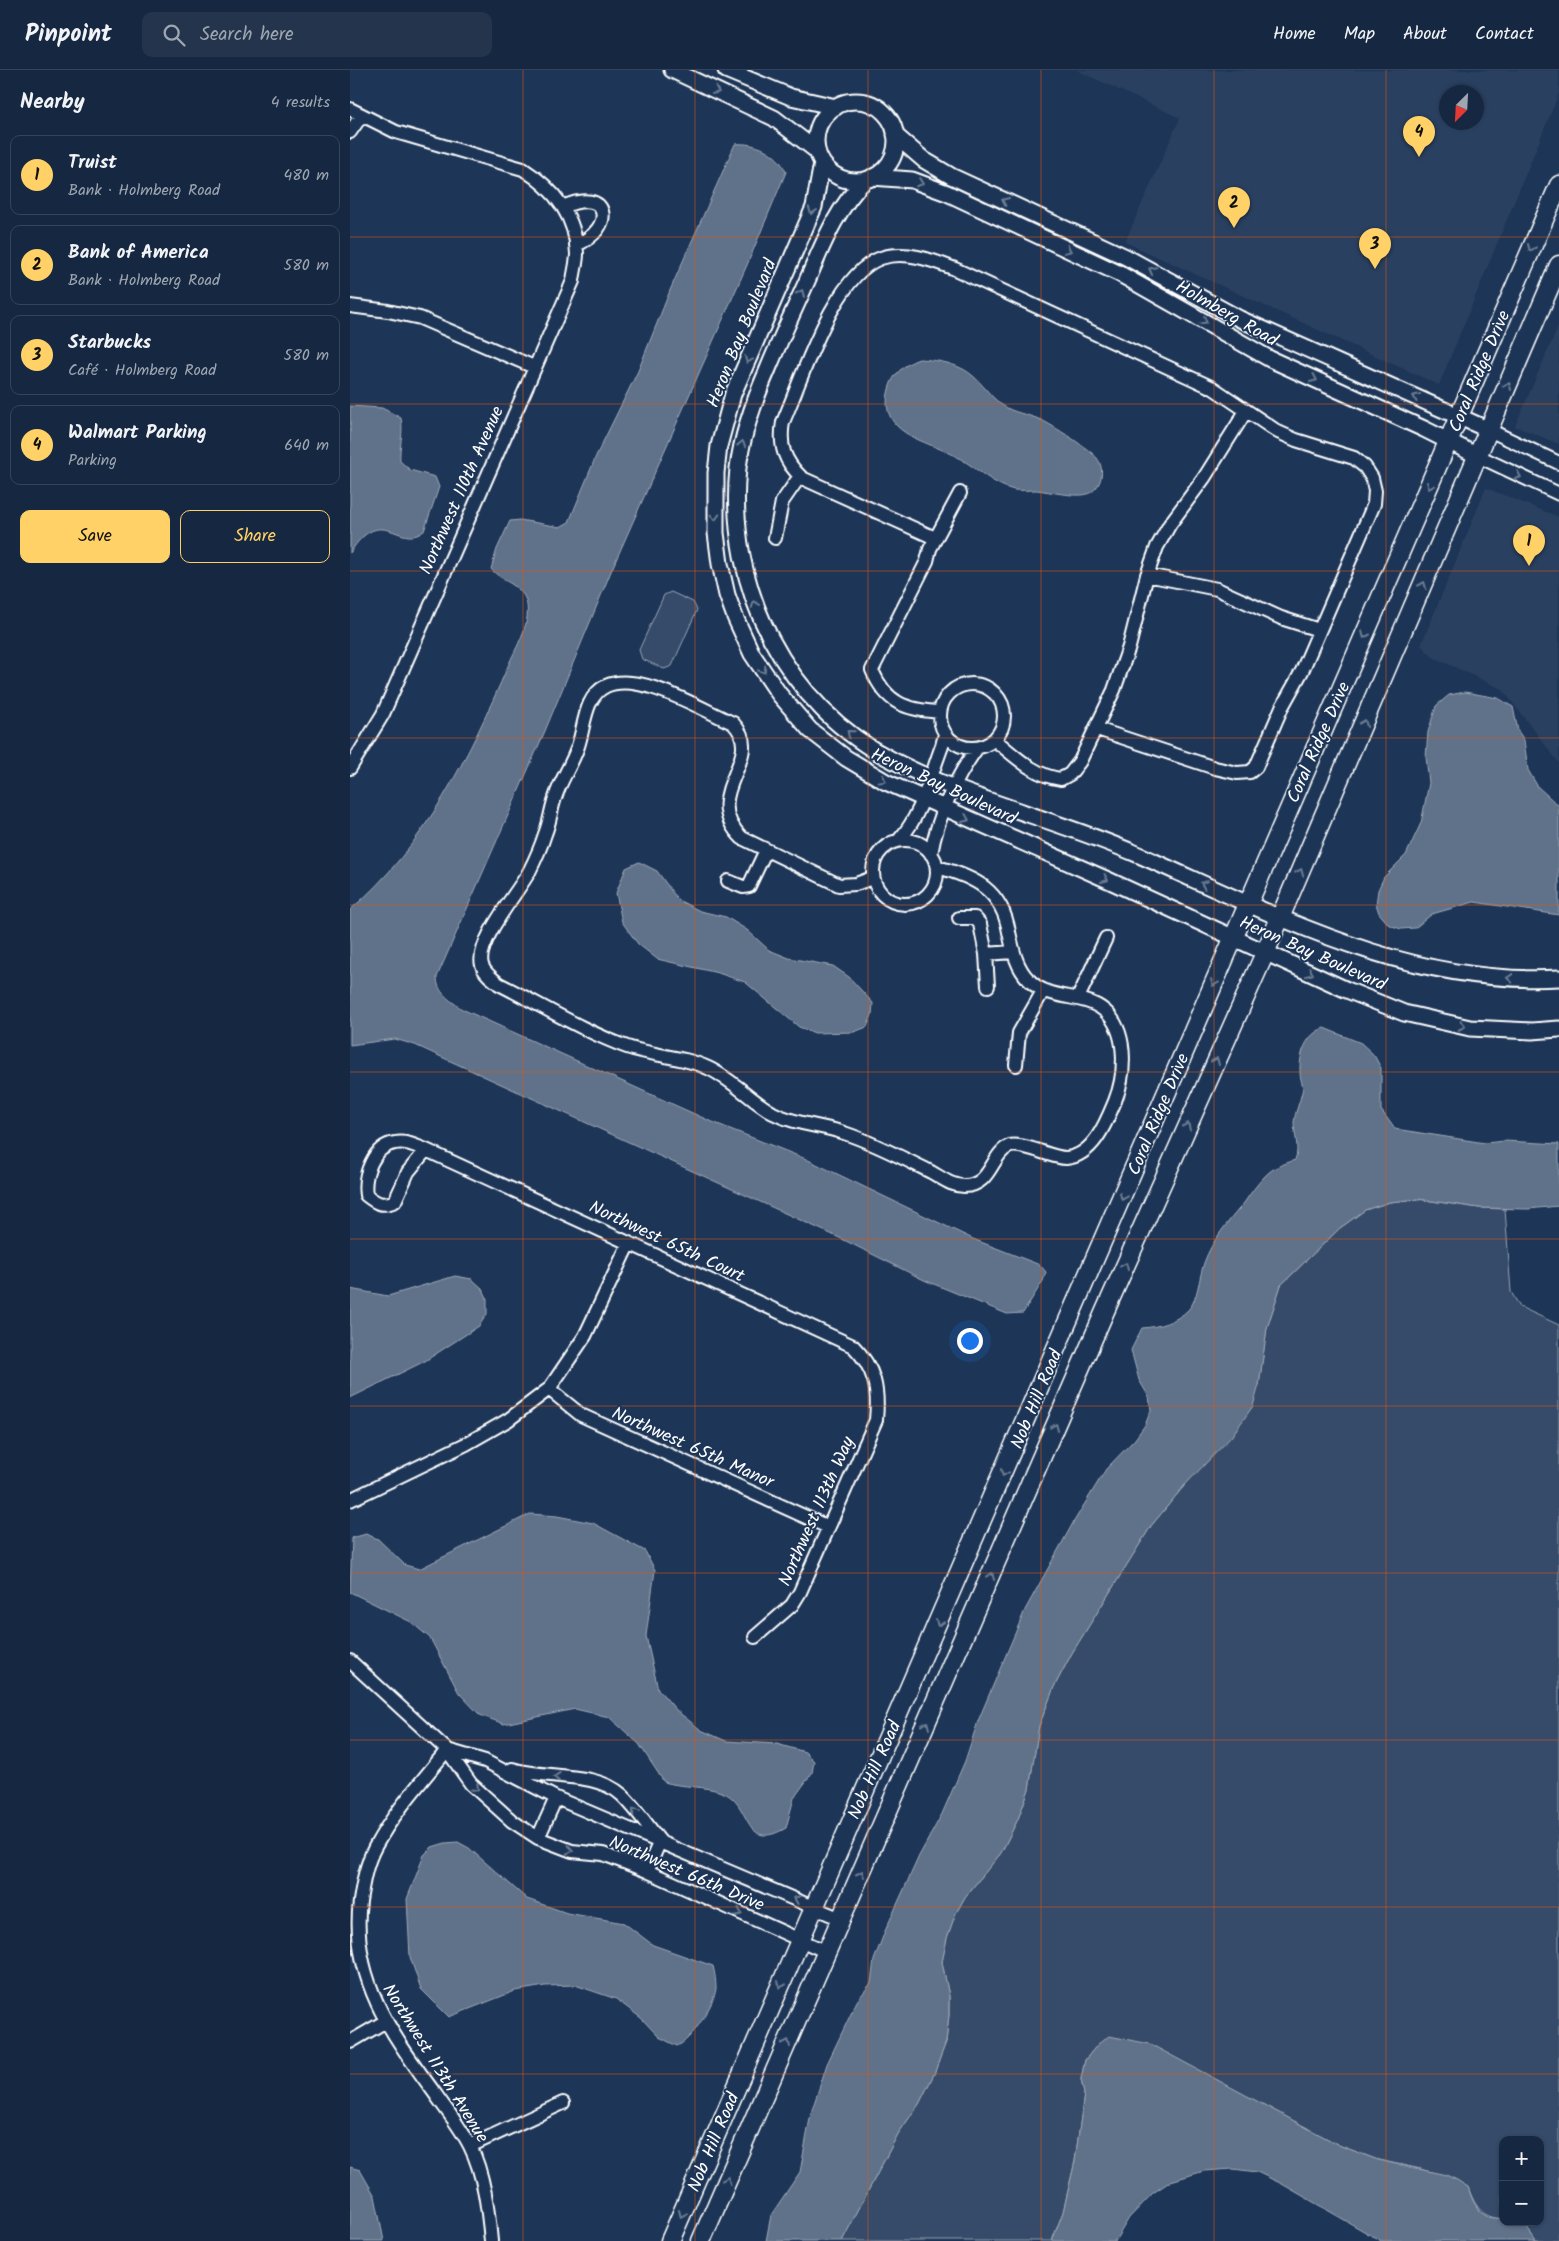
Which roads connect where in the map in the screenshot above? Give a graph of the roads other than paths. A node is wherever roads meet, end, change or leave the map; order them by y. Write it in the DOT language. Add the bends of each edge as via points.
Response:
graph roads {
  1 [pos="672,70"];
  2 [pos="726,70"];
  3 [pos="836,106"];
  4 [pos="350,110"];
  5 [pos="362,116"];
  6 [pos="350,132"];
  7 [pos="895,135"];
  8 [pos="820,157"];
  9 [pos="868,179"];
  10 [pos="1559,185"];
  11 [pos="563,206"];
  12 [pos="576,245"];
  13 [pos="1559,265"];
  14 [pos="350,306"];
  15 [pos="534,367"];
  16 [pos="1246,410"];
  17 [pos="1460,417"];
  18 [pos="1489,430"];
  19 [pos="1450,442"];
  20 [pos="1478,456"];
  21 [pos="1559,463"];
  22 [pos="800,476"];
  23 [pos="960,493"];
  24 [pos="1559,494"];
  25 [pos="775,538"];
  26 [pos="935,538"];
  27 [pos="1147,575"];
  28 [pos="1320,630"];
  29 [pos="940,712"];
  30 [pos="1097,729"];
  31 [pos="945,734"];
  32 [pos="995,740"];
  33 [pos="978,748"];
  34 [pos="350,768"];
  35 [pos="929,777"];
  36 [pos="955,788"];
  37 [pos="922,799"];
  38 [pos="945,810"];
  39 [pos="899,840"];
  40 [pos="766,850"];
  41 [pos="931,854"];
  42 [pos="937,867"];
  43 [pos="872,878"];
  44 [pos="728,881"];
  45 [pos="1249,903"];
  46 [pos="1281,917"];
  47 [pos="959,918"];
  48 [pos="1106,938"];
  49 [pos="1233,938"];
  50 [pos="1013,952"];
  51 [pos="1265,953"];
  52 [pos="986,954"];
  53 [pos="1559,978"];
  54 [pos="988,986"];
  55 [pos="1043,991"];
  56 [pos="1078,998"];
  57 [pos="1559,1029"];
  58 [pos="1016,1065"];
  59 [pos="426,1150"];
  60 [pos="629,1243"];
  61 [pos="1078,1300"];
  62 [pos="1105,1311"];
  63 [pos="875,1382"];
  64 [pos="550,1389"];
  65 [pos="350,1500"];
  66 [pos="828,1527"];
  67 [pos="755,1637"];
  68 [pos="350,1662"];
  69 [pos="447,1750"];
  70 [pos="485,1761"];
  71 [pos="556,1798"];
  72 [pos="538,1838"];
  73 [pos="660,1842"];
  74 [pos="647,1872"];
  75 [pos="815,1907"];
  76 [pos="841,1919"];
  77 [pos="801,1940"];
  78 [pos="827,1952"];
  79 [pos="386,2022"];
  80 [pos="350,2042"];
  81 [pos="563,2103"];
  82 [pos="470,2146"];
  83 [pos="491,2241"];
  84 [pos="670,2241"];
  85 [pos="701,2241"];
  1 -- 8 [label="street, one-way" via="774,118"];
  2 -- 3 [label="street" via="791,97"];
  3 -- 7 [label="street" via="860,102 873,106 891,123"];
  3 -- 8 [label="street" via="819,126 816,138"];
  4 -- 5 [label="street, Northwest 110th Avenue"];
  5 -- 6 [label="street"];
  5 -- 11 [label="street, Northwest 110th Avenue" via="396,132 523,169 541,181"];
  7 -- 9 [label="street" via="894,150 888,164"];
  17 -- 7 [label="street, Holmberg Road, one-way" via="1240,320 1126,257 951,176 924,160"];
  8 -- 9 [label="street" via="836,176 855,181"];
  8 -- 37 [label="street, Heron Bay Boulevard, one-way" via="814,207 726,416 716,473 715,514 720,564 735,618 752,654 779,694 810,730 846,758"];
  9 -- 19 [label="street, Holmberg Road, one-way" via="912,180 947,194 1120,274 1270,359"];
  35 -- 9 [label="street, Heron Bay Boulevard, one-way" via="855,738 822,710 795,678 775,648 757,611 745,576 738,538 738,466 755,401 836,214 849,196"];
  10 -- 17 [label="main road, Coral Ridge Drive, one-way"];
  11 -- 12 [label="street, Northwest 110th Avenue"];
  11 -- 12 [label="street" via="592,200 601,210 599,229"];
  12 -- 15 [label="street, Northwest 110th Avenue" via="573,281"];
  18 -- 13 [label="main road, Coral Ridge Drive, one-way"];
  14 -- 15 [label="street" via="420,318"];
  15 -- 34 [label="street, Northwest 110th Avenue" via="383,714"];
  16 -- 22 [label="street" via="1187,375 954,269 932,260 894,255 869,264 844,290 832,308 794,396 780,438 782,451"];
  16 -- 27 [label="street" via="1204,478 1170,524"];
  16 -- 28 [label="street" via="1296,440 1354,458 1372,478 1374,504"];
  17 -- 18 [label="street, Holmberg Road"];
  17 -- 19 [label="main road, Coral Ridge Drive"];
  18 -- 20 [label="main road, Coral Ridge Drive"];
  18 -- 21 [label="street, Holmberg Road"];
  19 -- 20 [label="street, Holmberg Road"];
  19 -- 45 [label="main road, Coral Ridge Drive, one-way"];
  20 -- 24 [label="street, Holmberg Road, one-way"];
  46 -- 20 [label="main road, Coral Ridge Drive, one-way"];
  22 -- 25 [label="street" via="782,502"];
  22 -- 26 [label="street"];
  23 -- 26 [label="street"];
  26 -- 29 [label="street" via="927,561 872,670 879,685 893,701 921,711"];
  27 -- 28 [label="street" via="1217,589 1281,618"];
  27 -- 30 [label="street" via="1129,647"];
  28 -- 30 [label="street" via="1282,707 1264,755 1250,772 1215,768"];
  29 -- 31 [label="street" via="940,724"];
  29 -- 32 [label="street" via="943,701 959,686 981,685 992,690 1002,703 1005,720"];
  30 -- 32 [label="street" via="1080,761 1070,774 1061,779 1026,766"];
  31 -- 33 [label="street" via="959,746"];
  31 -- 35 [label="street"];
  32 -- 33 [label="street"];
  33 -- 36 [label="street" via="967,762"];
  35 -- 36 [label="street, Heron Bay Boulevard"];
  35 -- 37 [label="street"];
  36 -- 38 [label="street"];
  45 -- 36 [label="street, Heron Bay Boulevard, one-way" via="1123,848"];
  37 -- 38 [label="street, Heron Bay Boulevard"];
  37 -- 39 [label="street" via="909,829"];
  38 -- 41 [label="street"];
  38 -- 49 [label="street, Heron Bay Boulevard, one-way"];
  39 -- 41 [label="street" via="919,843"];
  39 -- 43 [label="street" via="889,843 875,858"];
  40 -- 43 [label="street" via="839,885 856,884"];
  40 -- 44 [label="street" via="749,886"];
  40 -- 56 [label="street" via="742,838 731,828 726,814 727,799 745,744 742,732 733,723 636,682 617,682 603,687 585,714 577,749 555,796 546,833 529,872 482,949 481,964 499,984 601,1036 647,1053 696,1062 729,1080 773,1113 844,1132 950,1183 964,1186 974,1184 988,1174 1002,1151 1012,1146 1064,1158 1079,1155 1092,1145 1105,1124 1122,1073 1118,1029 1108,1014 1094,1003"];
  41 -- 42 [label="street"];
  42 -- 43 [label="street" via="937,877 928,895 910,904 886,898"];
  42 -- 50 [label="street" via="987,888 1000,903 1008,922"];
  45 -- 46 [label="street, Heron Bay Boulevard"];
  45 -- 49 [label="main road, Coral Ridge Drive"];
  46 -- 51 [label="main road, Coral Ridge Drive"];
  53 -- 46 [label="street, Heron Bay Boulevard, one-way" via="1532,980 1417,966 1363,950"];
  47 -- 52 [label="street" via="975,918 980,924"];
  48 -- 56 [label="street"];
  49 -- 51 [label="street, Heron Bay Boulevard"];
  49 -- 61 [label="main road, Coral Ridge Drive, one-way"];
  50 -- 52 [label="street"];
  50 -- 55 [label="street" via="1028,980"];
  51 -- 57 [label="street, Heron Bay Boulevard, one-way" via="1404,1013 1470,1028"];
  62 -- 51 [label="main road, Coral Ridge Drive, one-way"];
  52 -- 54 [label="street"];
  55 -- 56 [label="street"];
  55 -- 58 [label="street" via="1019,1033"];
  59 -- 59 [label="street, Northwest 65th Court" via="407,1142 394,1142 382,1149 366,1176 366,1195 375,1203 386,1205 395,1201 408,1172"];
  59 -- 60 [label="street, Northwest 65th Court"];
  60 -- 63 [label="street, Northwest 65th Court" via="853,1346 871,1368"];
  60 -- 64 [label="street" via="585,1336"];
  61 -- 75 [label="main road, Nob Hill Road, one-way"];
  76 -- 62 [label="main road, Nob Hill Road, one-way"];
  63 -- 66 [label="street, Northwest 113th Way" via="876,1420"];
  64 -- 65 [label="street" via="508,1420 466,1444"];
  64 -- 66 [label="street, Northwest 65th Manor" via="581,1415"];
  66 -- 67 [label="street, Northwest 113th Way" via="792,1605"];
  68 -- 69 [label="street, Northwest 66th Drive"];
  69 -- 70 [label="street, Northwest 66th Drive"];
  69 -- 72 [label="street, Northwest 66th Drive, one-way" via="472,1784 512,1821"];
  69 -- 79 [label="street, Northwest 113th Avenue" via="394,1817 375,1848 364,1878 357,1946 367,1984"];
  70 -- 71 [label="street, Northwest 66th Drive"];
  73 -- 70 [label="street, Northwest 66th Drive, one-way" via="622,1795 605,1784 577,1778 531,1775"];
  71 -- 72 [label="street"];
  71 -- 73 [label="street, Northwest 66th Drive"];
  72 -- 74 [label="street, Northwest 66th Drive, one-way" via="572,1851 603,1854"];
  73 -- 74 [label="street"];
  75 -- 73 [label="street, Northwest 66th Drive, one-way"];
  74 -- 77 [label="street, Northwest 66th Drive, one-way"];
  75 -- 76 [label="street, Northwest 66th Drive"];
  75 -- 77 [label="main road, Nob Hill Road"];
  76 -- 78 [label="main road, Nob Hill Road"];
  77 -- 78 [label="street, Northwest 66th Drive"];
  77 -- 84 [label="main road, Nob Hill Road, one-way"];
  85 -- 78 [label="main road, Nob Hill Road, one-way"];
  79 -- 80 [label="street"];
  79 -- 82 [label="street, Northwest 113th Avenue"];
  81 -- 82 [label="street"];
  82 -- 83 [label="street, Northwest 113th Avenue" via="482,2182"];
}
